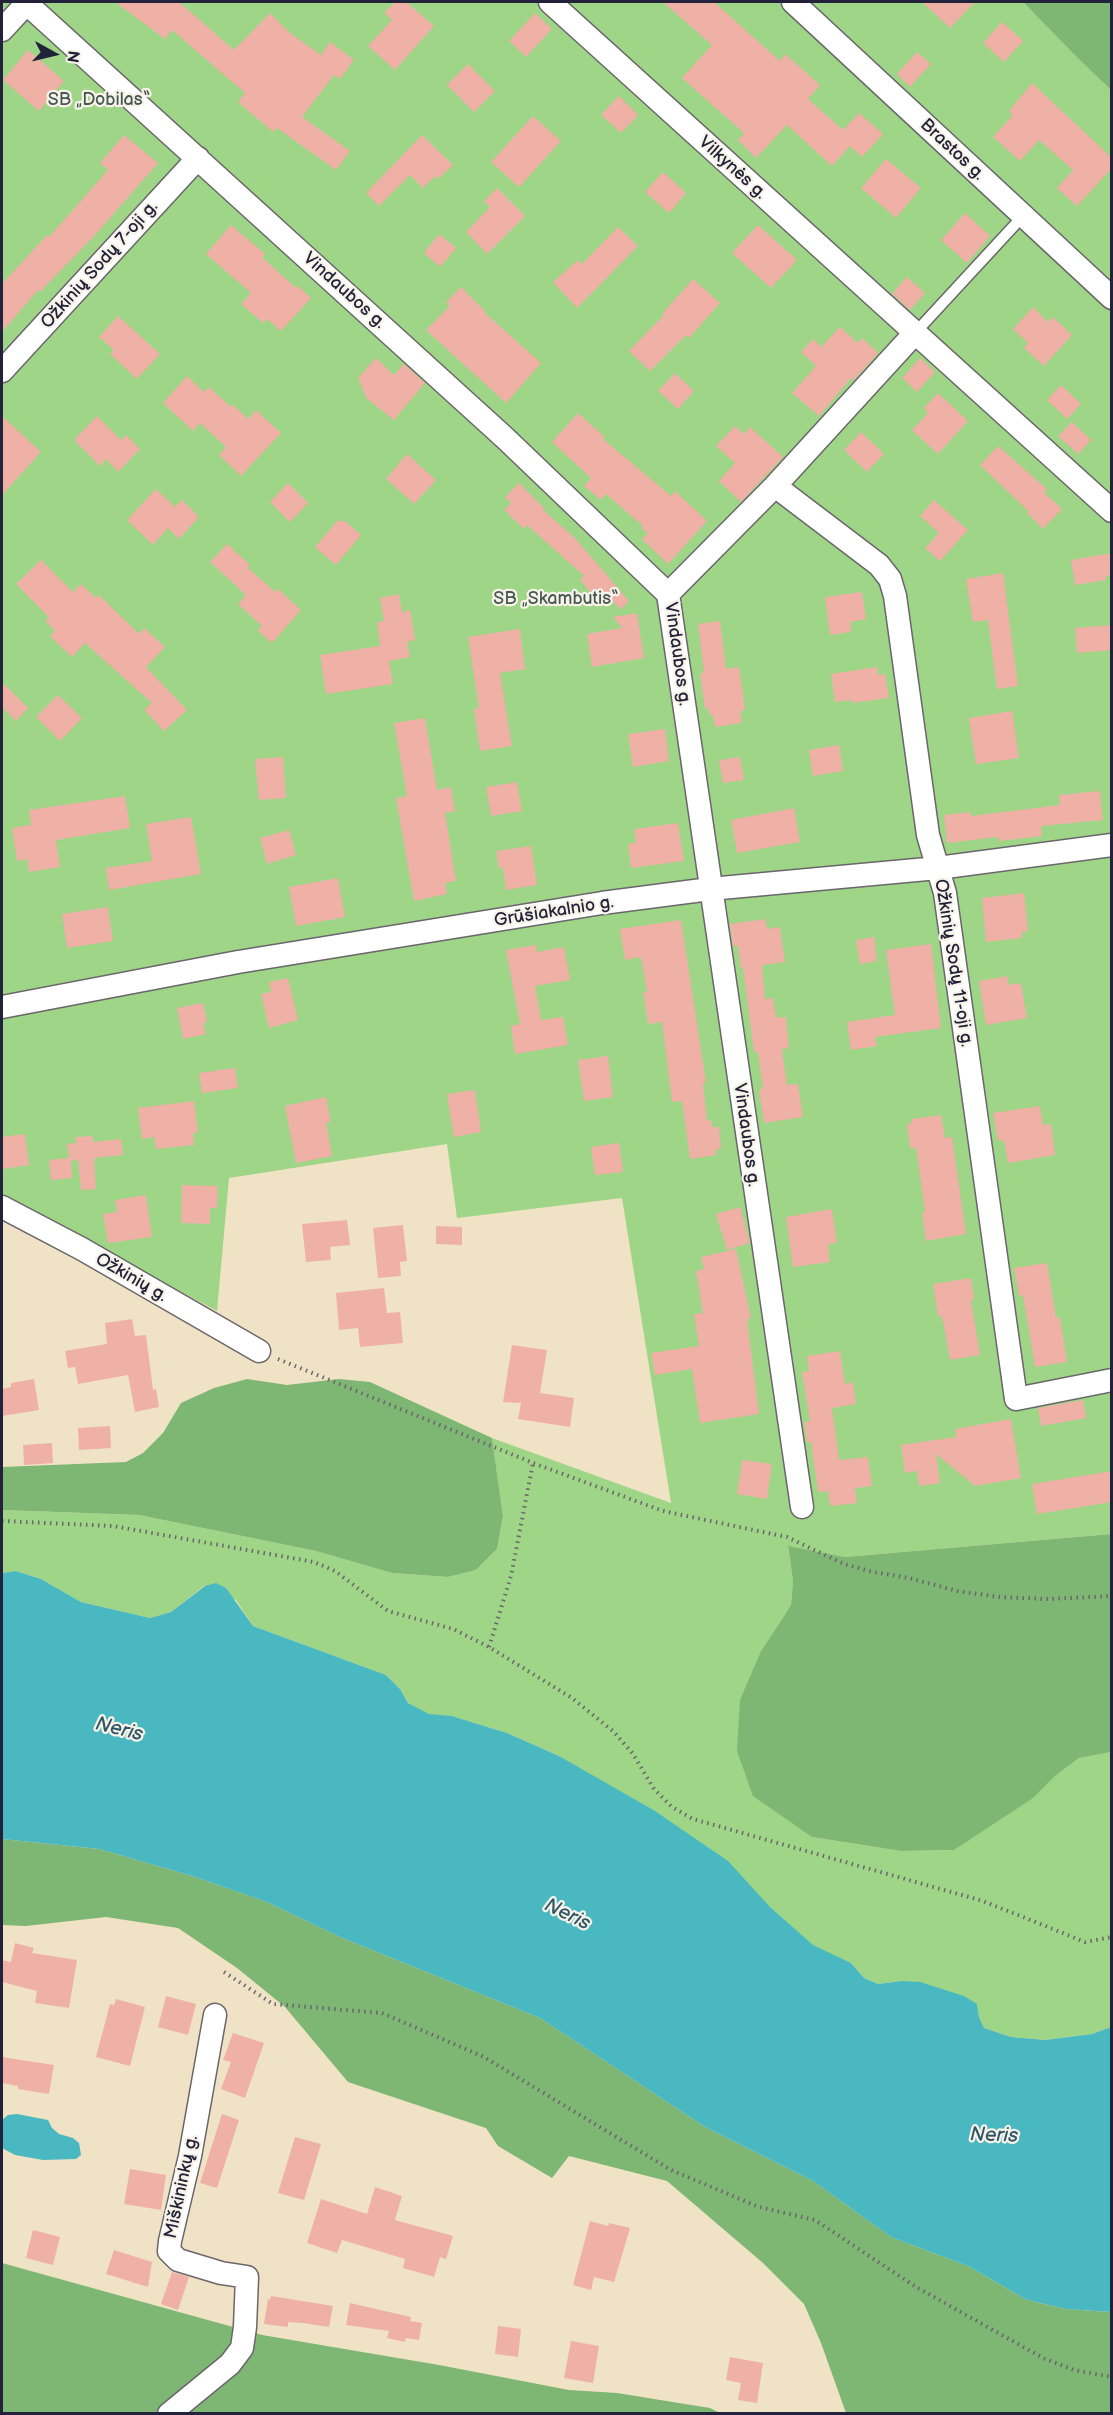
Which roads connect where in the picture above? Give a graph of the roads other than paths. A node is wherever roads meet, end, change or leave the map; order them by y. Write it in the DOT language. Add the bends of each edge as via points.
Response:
graph roads {
  1 [pos="26,2"];
  2 [pos="550,2"];
  3 [pos="793,2"];
  4 [pos="2,30"];
  5 [pos="198,158"];
  6 [pos="1023,216"];
  7 [pos="1112,298"];
  8 [pos="915,333"];
  9 [pos="2,371"];
  10 [pos="775,486"];
  11 [pos="1112,511"];
  12 [pos="668,594"];
  13 [pos="1112,845"];
  14 [pos="938,868"];
  15 [pos="710,889"];
  16 [pos="2,1007"];
  17 [pos="2,1207"];
  18 [pos="260,1351"];
  19 [pos="1112,1380"];
  20 [pos="802,1507"];
  21 [pos="215,2014"];
  22 [pos="169,2414"];
  1 -- 4 [label="street"];
  1 -- 5 [label="street, Vindaubos g."];
  2 -- 8 [label="street, Vilkynės g."];
  3 -- 6 [label="street, Brastos g."];
  5 -- 9 [label="street, Ožkinių Sodų 7-oji g."];
  5 -- 12 [label="street, Vindaubos g." via="505,438"];
  6 -- 7 [label="street, Brastos g."];
  6 -- 8 [label="lane"];
  8 -- 10 [label="street"];
  8 -- 11 [label="street, Vilkynės g."];
  10 -- 12 [label="street"];
  10 -- 14 [label="street, Ožkinių Sodų 11-oji g." via="879,565 890,579 928,835"];
  12 -- 15 [label="street, Vindaubos g."];
  13 -- 14 [label="street, Grūšiakalnio g."];
  14 -- 15 [label="street, Grūšiakalnio g."];
  14 -- 19 [label="street, Ožkinių Sodų 11-oji g." via="945,892 1016,1399"];
  15 -- 16 [label="street, Grūšiakalnio g." via="238,962"];
  15 -- 20 [label="street, Vindaubos g."];
  17 -- 18 [label="street, Ožkinių g."];
  21 -- 22 [label="street, Miškininkų g." via="169,2251 178,2260 247,2277 245,2327 242,2348 230,2364"];
}
